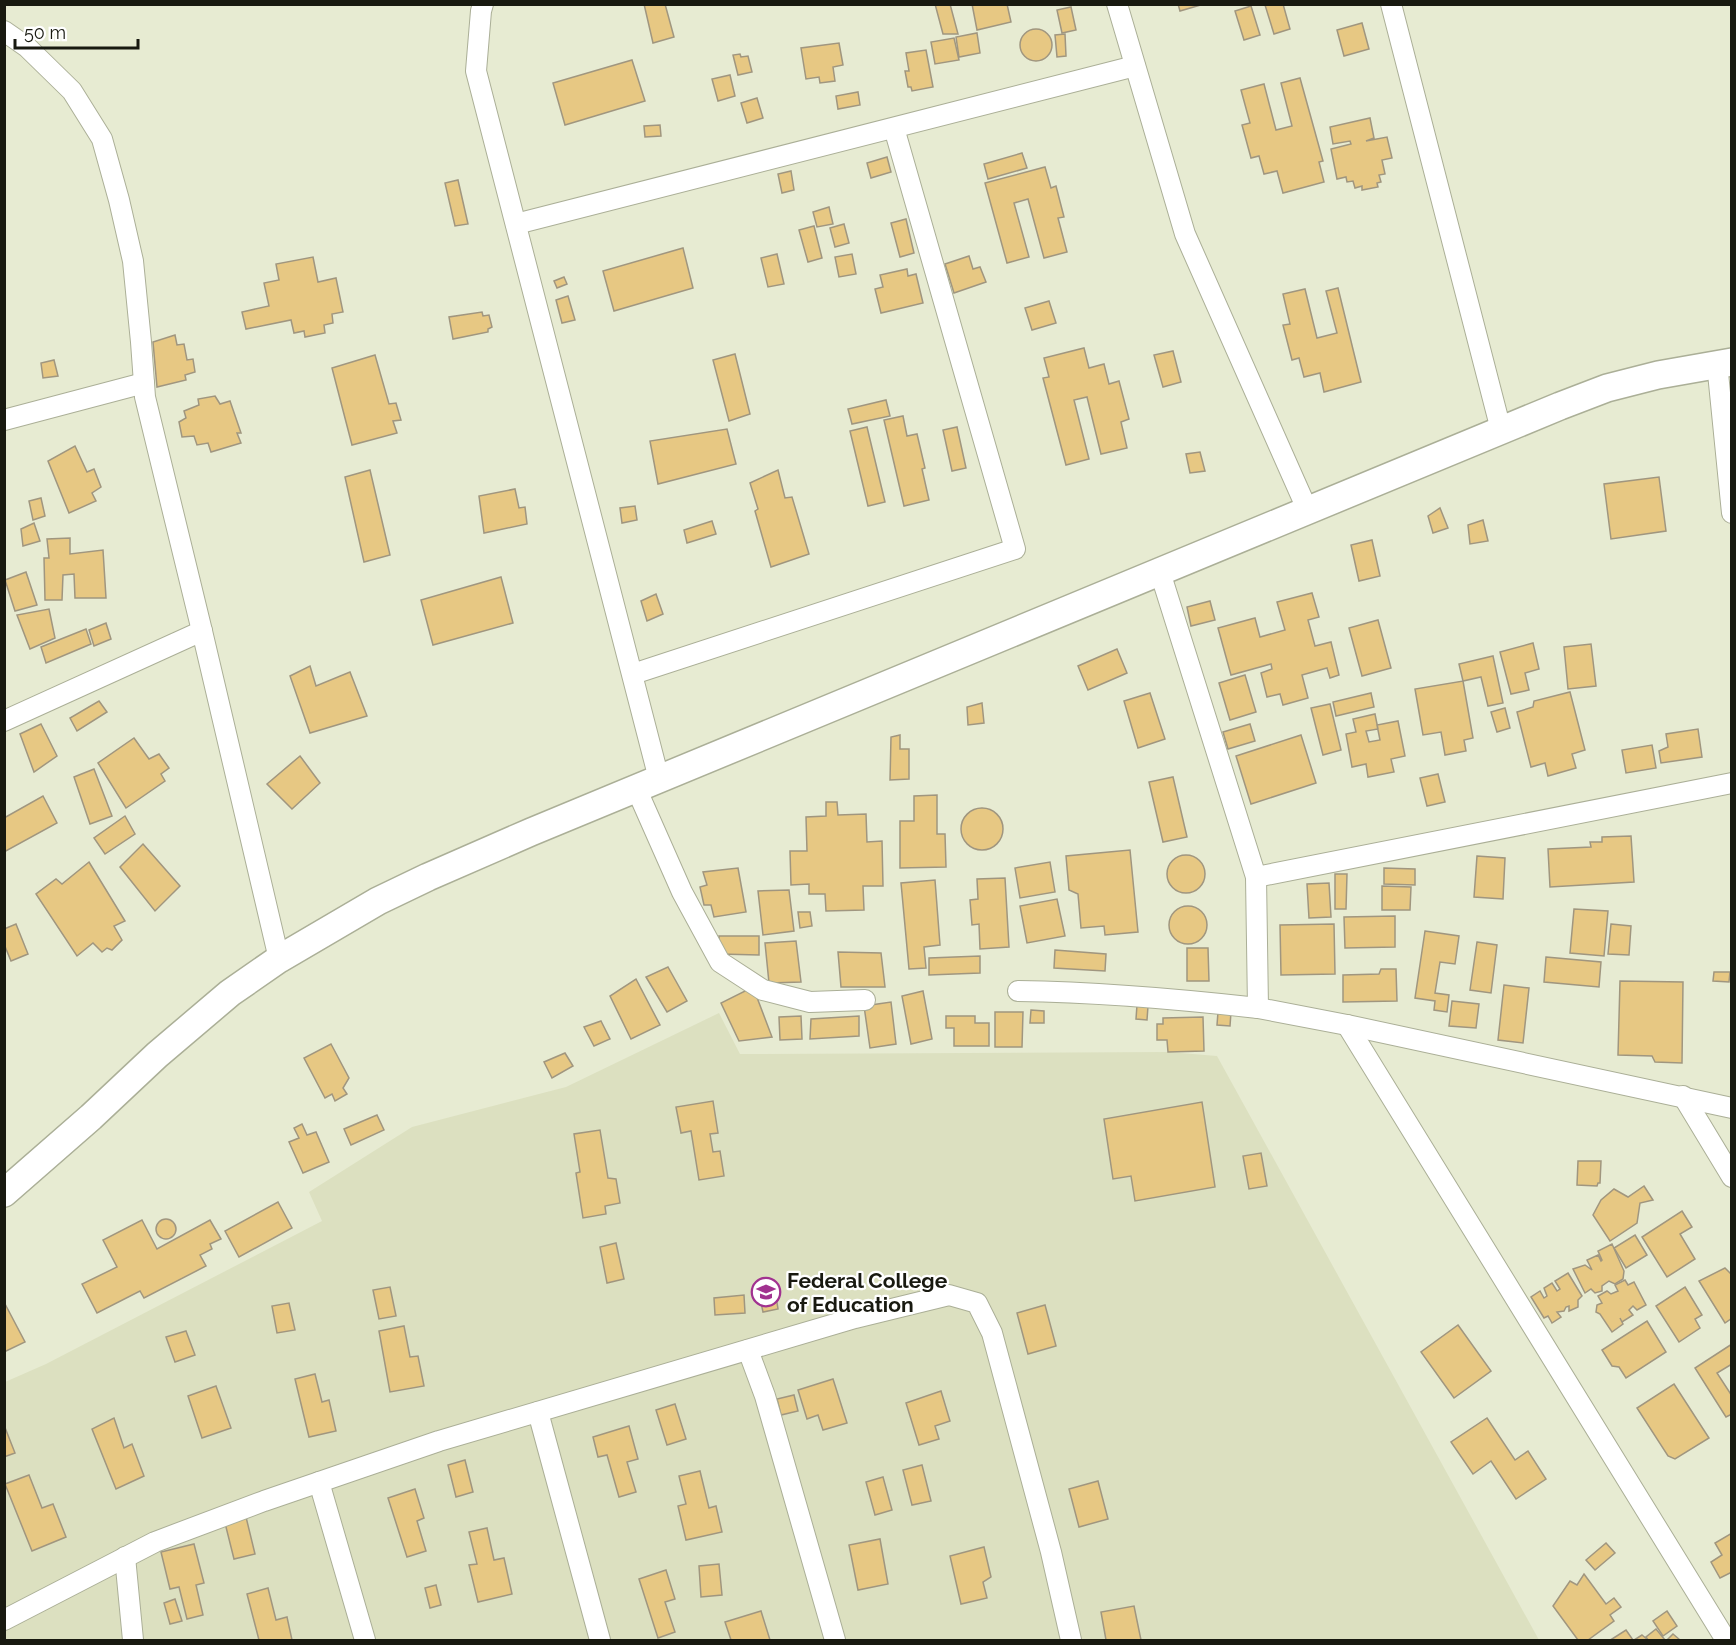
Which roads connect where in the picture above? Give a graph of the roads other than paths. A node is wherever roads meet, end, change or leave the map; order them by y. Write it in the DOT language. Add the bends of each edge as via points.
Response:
graph roads {
  1 [pos="483,4"];
  2 [pos="1117,4"];
  3 [pos="1390,4"];
  4 [pos="4,31"];
  5 [pos="1135,66"];
  6 [pos="894,128"];
  7 [pos="516,224"];
  8 [pos="1724,362"];
  9 [pos="144,383"];
  10 [pos="4,420"];
  11 [pos="1501,430"];
  12 [pos="1307,510"];
  13 [pos="1731,513"];
  14 [pos="1160,572"];
  15 [pos="202,632"];
  16 [pos="633,675"];
  17 [pos="4,721"];
  18 [pos="1731,783"];
  19 [pos="648,784"];
  20 [pos="1256,877"];
  21 [pos="279,959"];
  22 [pos="1018,992"];
  23 [pos="865,1000"];
  24 [pos="1258,1008"];
  25 [pos="1347,1025"];
  26 [pos="1683,1096"];
  27 [pos="1731,1108"];
  28 [pos="1731,1177"];
  29 [pos="4,1193"];
  30 [pos="748,1350"];
  31 [pos="538,1412"];
  32 [pos="319,1482"];
  33 [pos="125,1557"];
  34 [pos="4,1620"];
  35 [pos="1727,1636"];
  36 [pos="133,1641"];
  37 [pos="365,1641"];
  38 [pos="600,1641"];
  39 [pos="835,1641"];
  40 [pos="1071,1641"];
  1 -- 7 [label="street" via="476,71"];
  2 -- 5 [label="street"];
  3 -- 11 [label="street"];
  4 -- 9 [label="street" via="27,47 72,91 102,139 133,261"];
  5 -- 6 [label="street"];
  5 -- 12 [label="street" via="1185,234"];
  6 -- 7 [label="street"];
  6 -- 16 [label="street" via="1015,549"];
  7 -- 16 [label="street"];
  8 -- 11 [label="main road" via="1607,388"];
  8 -- 13 [label="street"];
  9 -- 10 [label="street"];
  9 -- 15 [label="street"];
  11 -- 12 [label="main road"];
  12 -- 14 [label="main road"];
  14 -- 19 [label="main road"];
  14 -- 20 [label="street"];
  15 -- 17 [label="street"];
  15 -- 21 [label="street"];
  16 -- 19 [label="street"];
  18 -- 20 [label="street"];
  19 -- 21 [label="main road" via="418,882"];
  19 -- 23 [label="street" via="682,892 720,962 763,990 810,1002"];
  20 -- 24 [label="street"];
  21 -- 29 [label="main road" via="230,993 157,1055"];
  22 -- 24 [label="street" via="1158,997"];
  24 -- 25 [label="street"];
  25 -- 26 [label="street"];
  25 -- 35 [label="street"];
  26 -- 27 [label="street"];
  26 -- 28 [label="street"];
  30 -- 31 [label="street"];
  30 -- 39 [label="street" via="765,1396"];
  30 -- 40 [label="street" via="949,1295 976,1303 992,1333"];
  31 -- 32 [label="street"];
  31 -- 38 [label="street"];
  32 -- 33 [label="street" via="155,1542"];
  32 -- 37 [label="street"];
  33 -- 34 [label="street"];
  33 -- 36 [label="street"];
}
